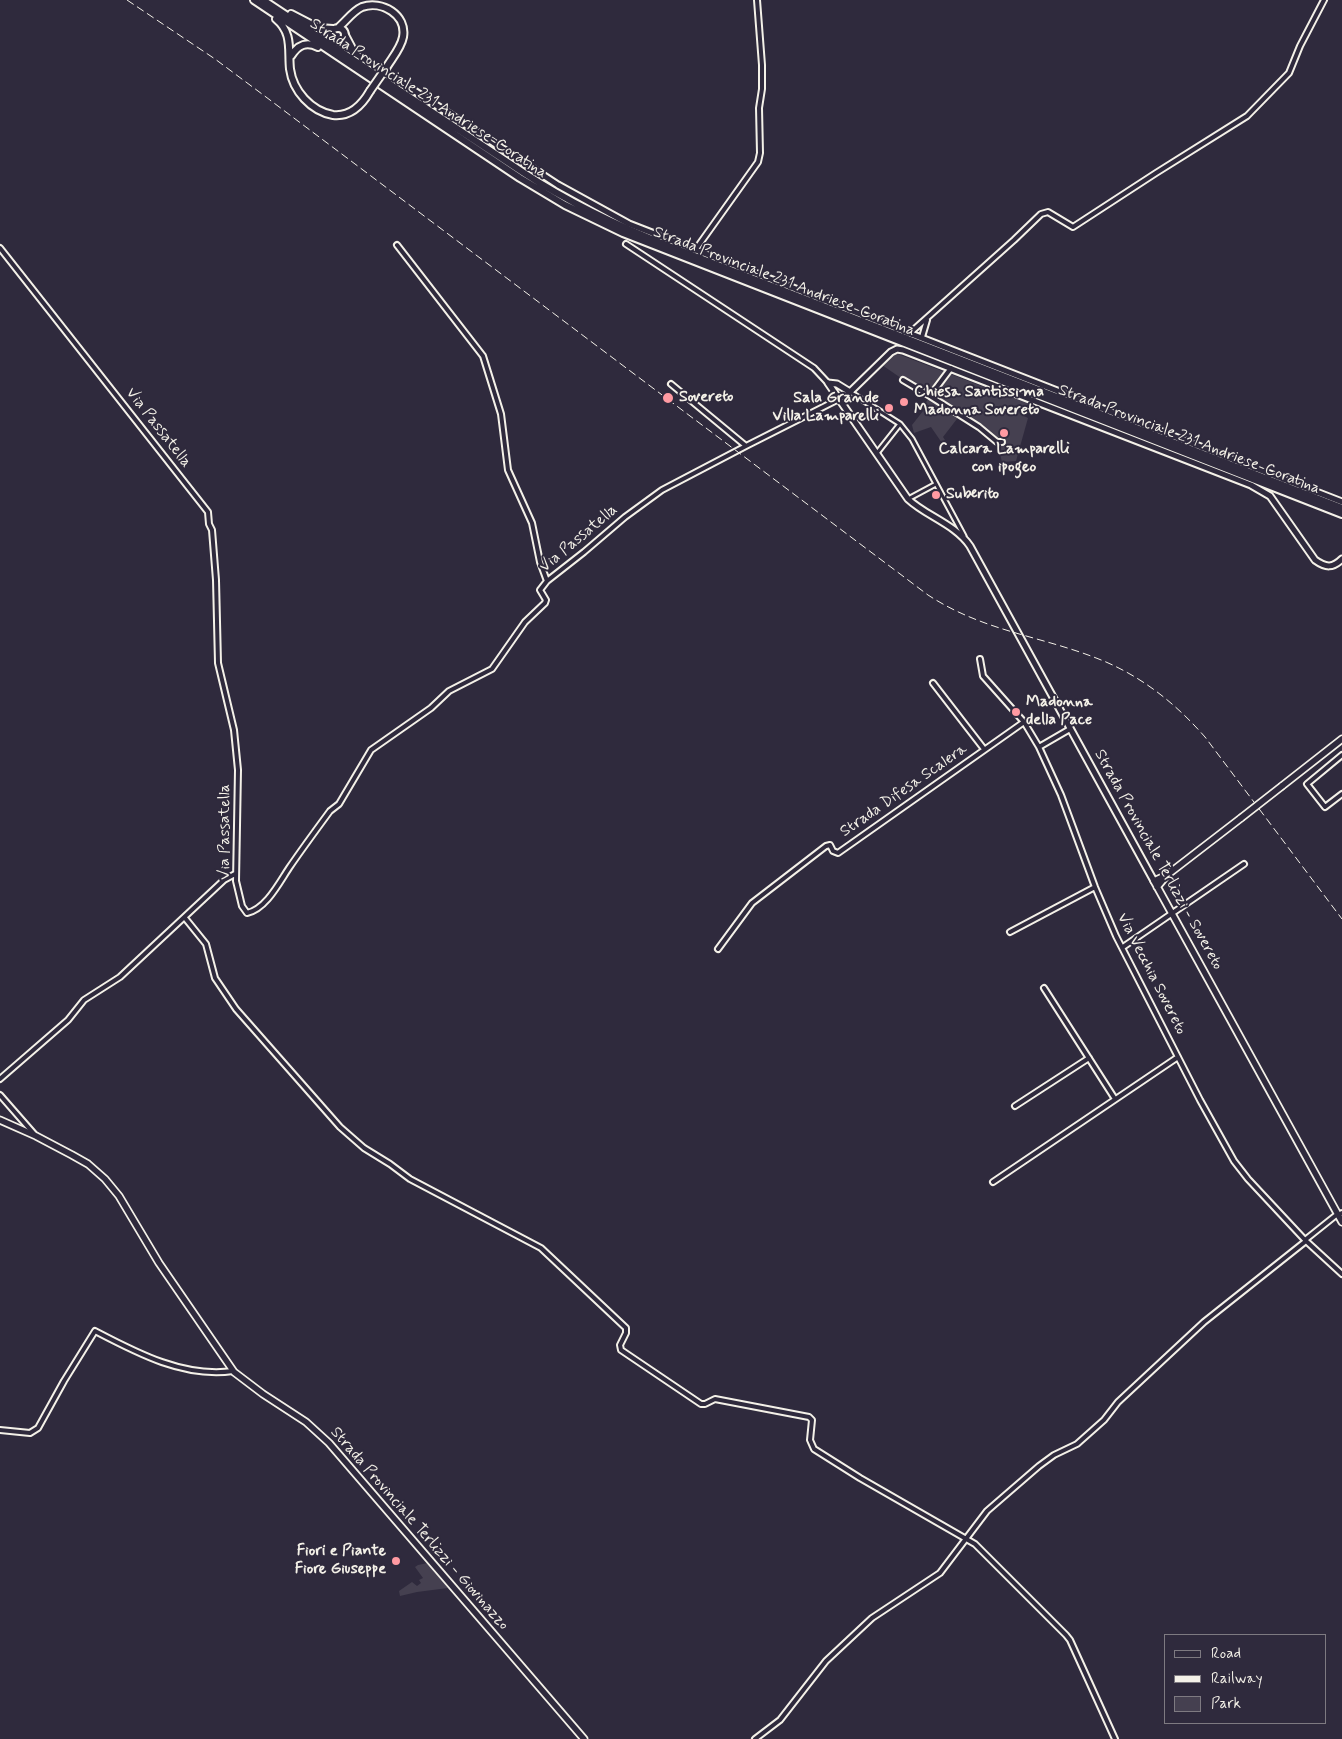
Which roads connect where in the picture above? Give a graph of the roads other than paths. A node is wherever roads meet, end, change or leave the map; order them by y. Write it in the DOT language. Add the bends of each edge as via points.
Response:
graph roads {
  1 [pos="252,0"];
  2 [pos="264,0"];
  3 [pos="756,0"];
  4 [pos="1324,0"];
  5 [pos="351,16"];
  6 [pos="336,28"];
  7 [pos="346,35"];
  8 [pos="335,41"];
  9 [pos="356,55"];
  10 [pos="290,57"];
  11 [pos="357,69"];
  12 [pos="397,244"];
  13 [pos="626,244"];
  14 [pos="0,248"];
  15 [pos="696,249"];
  16 [pos="928,319"];
  17 [pos="910,333"];
  18 [pos="922,337"];
  19 [pos="951,368"];
  20 [pos="903,380"];
  21 [pos="828,383"];
  22 [pos="671,384"];
  23 [pos="850,392"];
  24 [pos="930,396"];
  25 [pos="839,399"];
  26 [pos="900,424"];
  27 [pos="1002,442"];
  28 [pos="746,446"];
  29 [pos="877,453"];
  30 [pos="936,484"];
  31 [pos="1291,494"];
  32 [pos="908,498"];
  33 [pos="1342,502"];
  34 [pos="1342,508"];
  35 [pos="1342,514"];
  36 [pos="1342,518"];
  37 [pos="966,541"];
  38 [pos="1342,559"];
  39 [pos="547,580"];
  40 [pos="980,659"];
  41 [pos="933,683"];
  42 [pos="1024,722"];
  43 [pos="1070,729"];
  44 [pos="1342,740"];
  45 [pos="1039,747"];
  46 [pos="984,750"];
  47 [pos="1342,755"];
  48 [pos="1342,794"];
  49 [pos="1244,864"];
  50 [pos="235,874"];
  51 [pos="1167,875"];
  52 [pos="1154,880"];
  53 [pos="1095,887"];
  54 [pos="1157,887"];
  55 [pos="1172,914"];
  56 [pos="185,918"];
  57 [pos="1010,932"];
  58 [pos="1123,947"];
  59 [pos="718,949"];
  60 [pos="1044,988"];
  61 [pos="1178,1057"];
  62 [pos="1088,1058"];
  63 [pos="0,1080"];
  64 [pos="0,1095"];
  65 [pos="1115,1100"];
  66 [pos="1015,1106"];
  67 [pos="0,1120"];
  68 [pos="36,1136"];
  69 [pos="993,1182"];
  70 [pos="1340,1214"];
  71 [pos="1342,1222"];
  72 [pos="1306,1241"];
  73 [pos="1342,1274"];
  74 [pos="233,1371"];
  75 [pos="0,1430"];
  76 [pos="965,1539"];
  77 [pos="584,1739"];
  78 [pos="755,1739"];
  79 [pos="1115,1739"];
  1 -- 10 [label="highway" via="284,26"];
  1 -- 11 [label="highway, Strada Provinciale 231 Andriese-Coratina"];
  2 -- 6 [label="highway" via="316,27"];
  2 -- 34 [label="highway, Strada Provinciale 231 Andriese-Coratina" via="556,194 596,215"];
  3 -- 15 [label="street" via="762,64 758,162"];
  4 -- 16 [label="street" via="1289,73 1248,116 1073,227 1048,212 1041,214"];
  5 -- 6 [label="highway"];
  5 -- 7 [label="highway"];
  5 -- 10 [label="highway, bridge" via="360,8 374,4 387,7 398,17 403,27 403,38 360,105 350,112 336,115 308,102 298,91 291,74"];
  6 -- 7 [label="highway" via="343,29"];
  6 -- 8 [label="highway" via="331,36"];
  7 -- 8 [label="highway" via="342,41"];
  7 -- 9 [label="street"];
  8 -- 9 [label="street"];
  9 -- 15 [label="street" via="558,185 629,224"];
  10 -- 11 [label="highway" via="298,47 310,44"];
  11 -- 31 [label="highway, Strada Provinciale 231 Andriese-Coratina" via="520,178 601,223"];
  12 -- 39 [label="street" via="483,356 501,414 508,470 532,523"];
  13 -- 21 [label="street" via="814,368"];
  14 -- 50 [label="street, Via Passatella" via="208,512 216,580 218,664 232,723 238,770"];
  15 -- 17 [label="street"];
  16 -- 17 [label="street"];
  16 -- 18 [label="street"];
  17 -- 18 [label="street"];
  18 -- 33 [label="street"];
  19 -- 23 [label="street" via="896,350"];
  19 -- 24 [label="street"];
  19 -- 38 [label="street" via="1251,485 1270,496 1315,560 1330,566"];
  20 -- 24 [label="street"];
  21 -- 23 [label="street"];
  21 -- 25 [label="street, Strada Provinciale Terlizzi - Sovereto"];
  22 -- 28 [label="street"];
  23 -- 25 [label="street, Via Passatella"];
  23 -- 26 [label="street"];
  24 -- 27 [label="street" via="997,442"];
  25 -- 28 [label="street, Via Passatella"];
  25 -- 29 [label="street, Strada Provinciale Terlizzi - Sovereto"];
  26 -- 29 [label="street"];
  26 -- 30 [label="street" via="912,439"];
  28 -- 39 [label="street, Via Passatella" via="662,490"];
  29 -- 32 [label="street, Strada Provinciale Terlizzi - Sovereto"];
  30 -- 32 [label="street"];
  30 -- 37 [label="street"];
  31 -- 35 [label="highway, Strada Provinciale 231 Andriese-Coratina"];
  31 -- 36 [label="highway"];
  32 -- 37 [label="street, Strada Provinciale Terlizzi - Sovereto"];
  37 -- 43 [label="street, Strada Provinciale Terlizzi - Sovereto"];
  39 -- 50 [label="street, Via Passatella" via="540,590 545,603 525,622 492,669 449,692 371,750 339,804 330,811 278,887 250,913 243,910"];
  40 -- 42 [label="street, Via Vecchia Sovereto" via="983,676"];
  41 -- 46 [label="street"];
  42 -- 45 [label="street, Via Vecchia Sovereto"];
  42 -- 46 [label="street, Strada Difesa Scalera"];
  43 -- 45 [label="street"];
  43 -- 52 [label="street, Strada Provinciale Terlizzi - Sovereto"];
  44 -- 51 [label="main road, bridge"];
  45 -- 53 [label="street, Via Vecchia Sovereto" via="1061,795"];
  46 -- 59 [label="street, Strada Difesa Scalera" via="838,853 826,846 752,903"];
  47 -- 48 [label="street" via="1307,784 1324,807"];
  49 -- 55 [label="street"];
  50 -- 56 [label="street" via="224,880"];
  51 -- 52 [label="main road"];
  51 -- 54 [label="main road"];
  52 -- 54 [label="main road, Strada Provinciale Terlizzi - Sovereto"];
  53 -- 57 [label="street"];
  53 -- 58 [label="street, Via Vecchia Sovereto"];
  54 -- 55 [label="main road, Strada Provinciale Terlizzi - Sovereto"];
  55 -- 58 [label="street"];
  55 -- 70 [label="main road, Strada Provinciale Terlizzi - Sovereto"];
  56 -- 63 [label="street" via="120,977 84,1000 68,1020"];
  56 -- 76 [label="street" via="206,944 215,978 236,1009 340,1127 364,1148 415,1182 541,1248 626,1328 621,1350 701,1404 715,1400 809,1417 812,1420 810,1440 814,1449"];
  58 -- 61 [label="street, Via Vecchia Sovereto"];
  60 -- 62 [label="street"];
  61 -- 65 [label="street"];
  61 -- 72 [label="street, Via Vecchia Sovereto" via="1234,1161"];
  62 -- 65 [label="street"];
  62 -- 66 [label="street"];
  64 -- 68 [label="street"];
  65 -- 69 [label="street"];
  67 -- 68 [label="main road, Strada Provinciale Terlizzi - Giovinazzo"];
  68 -- 74 [label="main road, Strada Provinciale Terlizzi - Giovinazzo" via="72,1154 105,1179"];
  70 -- 71 [label="main road, Strada Provinciale Terlizzi - Sovereto"];
  70 -- 72 [label="street"];
  72 -- 73 [label="street, Via Vecchia Sovereto"];
  72 -- 76 [label="street" via="1204,1322 1077,1444 1039,1466 992,1507"];
  74 -- 75 [label="street" via="216,1373 182,1368 127,1348 96,1331 38,1428 30,1433"];
  74 -- 77 [label="main road, Strada Provinciale Terlizzi - Giovinazzo" via="306,1422 329,1443"];
  76 -- 78 [label="street" via="940,1573 872,1618 826,1660 780,1720"];
  76 -- 79 [label="street" via="980,1548 1070,1640"];
}
